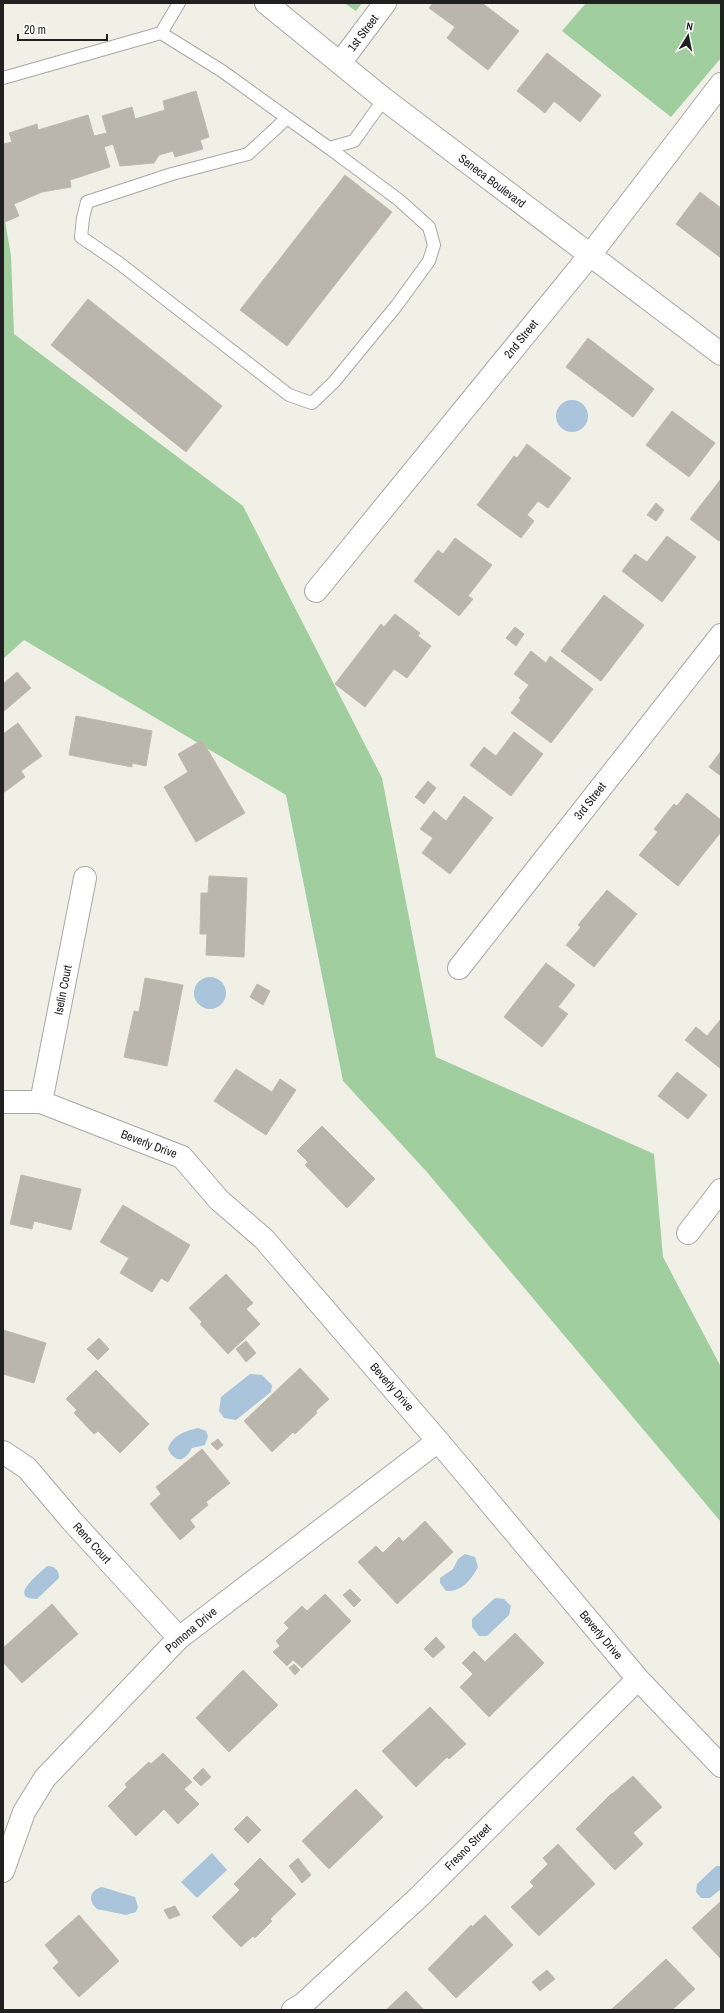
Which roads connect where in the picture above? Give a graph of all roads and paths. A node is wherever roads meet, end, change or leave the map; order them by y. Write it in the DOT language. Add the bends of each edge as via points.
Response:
graph roads {
  1 [pos="179,3"];
  2 [pos="266,3"];
  3 [pos="385,3"];
  4 [pos="161,33"];
  5 [pos="340,63"];
  6 [pos="3,78"];
  7 [pos="721,84"];
  8 [pos="384,100"];
  9 [pos="287,118"];
  10 [pos="329,148"];
  11 [pos="590,255"];
  12 [pos="721,354"];
  13 [pos="316,591"];
  14 [pos="721,635"];
  15 [pos="85,878"];
  16 [pos="459,968"];
  17 [pos="3,1102"];
  18 [pos="41,1102"];
  19 [pos="721,1190"];
  20 [pos="688,1233"];
  21 [pos="438,1441"];
  22 [pos="3,1452"];
  23 [pos="178,1638"];
  24 [pos="638,1678"];
  25 [pos="721,1766"];
  26 [pos="3,1871"];
  27 [pos="293,2010"];
  1 -- 4 [label="lane"];
  2 -- 5 [label="street, Seneca Boulevard"];
  3 -- 5 [label="street, 1st Street"];
  4 -- 6 [label="lane"];
  4 -- 9 [label="lane" via="222,71"];
  5 -- 8 [label="street, Seneca Boulevard"];
  7 -- 11 [label="street, 2nd Street"];
  8 -- 10 [label="lane" via="354,141"];
  8 -- 11 [label="street, Seneca Boulevard"];
  9 -- 10 [label="lane"];
  9 -- 10 [label="lane" via="248,154 172,174 87,202 82,237 289,396 312,402 334,382 397,306 429,261 434,244 429,228 399,200"];
  11 -- 12 [label="street, Seneca Boulevard"];
  11 -- 13 [label="street, 2nd Street"];
  14 -- 16 [label="street, 3rd Street"];
  15 -- 18 [label="street, Iselin Court"];
  17 -- 18 [label="street, Beverly Drive"];
  18 -- 21 [label="street, Beverly Drive" via="182,1157 219,1200 264,1239"];
  19 -- 20 [label="street"];
  21 -- 23 [label="street, Pomona Drive"];
  21 -- 24 [label="street, Beverly Drive"];
  22 -- 23 [label="street, Reno Court" via="27,1468"];
  23 -- 26 [label="street, Pomona Drive" via="44,1778 24,1812"];
  24 -- 25 [label="street, Beverly Drive"];
  24 -- 27 [label="street, Fresno Street" via="420,1896 303,2004"];
}
